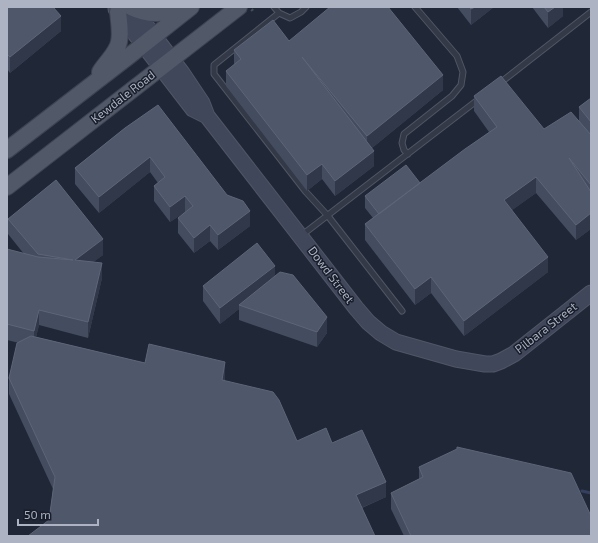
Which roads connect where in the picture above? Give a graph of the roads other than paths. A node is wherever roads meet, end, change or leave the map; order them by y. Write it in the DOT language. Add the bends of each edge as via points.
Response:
graph roads {
  1 [pos="185,7"];
  2 [pos="191,7"];
  3 [pos="239,7"];
  4 [pos="274,7"];
  5 [pos="306,7"];
  6 [pos="415,7"];
  7 [pos="123,8"];
  8 [pos="591,12"];
  9 [pos="279,13"];
  10 [pos="148,41"];
  11 [pos="166,64"];
  12 [pos="92,83"];
  13 [pos="496,85"];
  14 [pos="484,95"];
  15 [pos="7,150"];
  16 [pos="408,154"];
  17 [pos="7,187"];
  18 [pos="328,216"];
  19 [pos="301,236"];
  20 [pos="591,293"];
  21 [pos="402,311"];
  22 [pos="501,361"];
  1 -- 7 [label="main road" via="157,14"];
  2 -- 10 [label="main road"];
  3 -- 11 [label="main road, Kewdale Road"];
  4 -- 9 [label="lane"];
  5 -- 9 [label="lane" via="290,18"];
  6 -- 16 [label="lane" via="457,56 463,72 461,85 452,96 404,134 402,143"];
  7 -- 10 [label="main road, Dowd Street" via="147,27"];
  7 -- 12 [label="main road" via="119,42"];
  8 -- 13 [label="lane"];
  9 -- 18 [label="lane" via="214,65 214,74 306,192"];
  10 -- 11 [label="main road, Dowd Street"];
  10 -- 12 [label="main road"];
  11 -- 17 [label="main road, Kewdale Road"];
  11 -- 19 [label="main road, Dowd Street" via="202,103 207,116"];
  12 -- 15 [label="main road"];
  14 -- 16 [label="lane"];
  16 -- 18 [label="lane"];
  18 -- 19 [label="lane"];
  18 -- 21 [label="lane"];
  19 -- 22 [label="main road, Dowd Street" via="356,308 381,333 396,342 456,359 486,364"];
  20 -- 22 [label="main road, Pilbara Street" via="514,354"];
}
